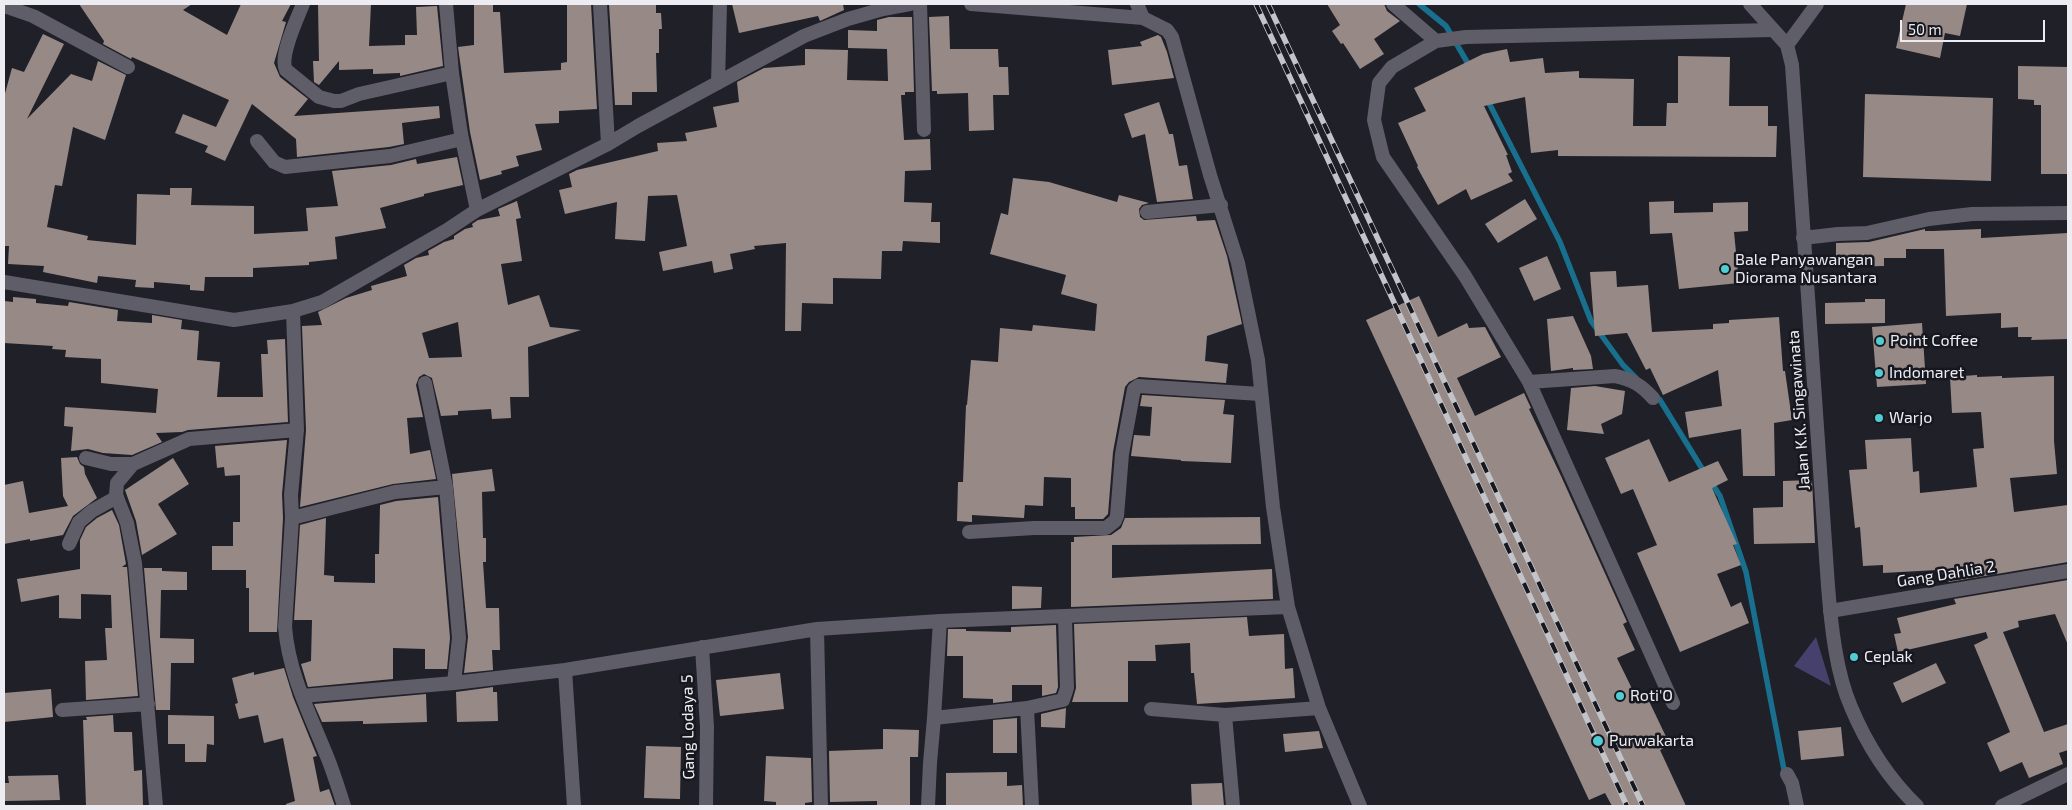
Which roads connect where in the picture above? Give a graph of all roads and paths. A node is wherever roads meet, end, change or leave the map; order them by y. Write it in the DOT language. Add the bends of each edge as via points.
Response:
graph roads {
  1 [pos="303,4"];
  2 [pos="446,4"];
  3 [pos="600,4"];
  4 [pos="720,4"];
  5 [pos="910,4"];
  6 [pos="920,4"];
  7 [pos="971,4"];
  8 [pos="1137,4"];
  9 [pos="1393,4"];
  10 [pos="1750,4"];
  11 [pos="1817,4"];
  12 [pos="4,6"];
  13 [pos="1143,18"];
  14 [pos="1773,30"];
  15 [pos="1440,40"];
  16 [pos="1787,45"];
  17 [pos="128,67"];
  18 [pos="452,73"];
  19 [pos="718,83"];
  20 [pos="924,130"];
  21 [pos="462,139"];
  22 [pos="257,141"];
  23 [pos="608,144"];
  24 [pos="1221,205"];
  25 [pos="477,210"];
  26 [pos="1147,212"];
  27 [pos="2068,213"];
  28 [pos="1803,238"];
  29 [pos="4,282"];
  30 [pos="293,311"];
  31 [pos="1529,382"];
  32 [pos="425,383"];
  33 [pos="1260,394"];
  34 [pos="1653,398"];
  35 [pos="297,430"];
  36 [pos="86,458"];
  37 [pos="133,464"];
  38 [pos="446,488"];
  39 [pos="117,497"];
  40 [pos="292,518"];
  41 [pos="969,532"];
  42 [pos="69,544"];
  43 [pos="2068,571"];
  44 [pos="1288,608"];
  45 [pos="1830,611"];
  46 [pos="1064,617"];
  47 [pos="940,621"];
  48 [pos="817,630"];
  49 [pos="702,647"];
  50 [pos="566,670"];
  51 [pos="454,683"];
  52 [pos="302,696"];
  53 [pos="1673,703"];
  54 [pos="148,704"];
  55 [pos="1027,708"];
  56 [pos="1319,708"];
  57 [pos="1151,709"];
  58 [pos="62,710"];
  59 [pos="1225,715"];
  60 [pos="934,718"];
  61 [pos="1787,774"];
  62 [pos="2068,774"];
  63 [pos="156,806"];
  64 [pos="344,806"];
  65 [pos="574,806"];
  66 [pos="706,806"];
  67 [pos="821,806"];
  68 [pos="928,806"];
  69 [pos="1032,806"];
  70 [pos="1233,806"];
  71 [pos="1360,806"];
  72 [pos="1797,806"];
  73 [pos="1917,806"];
  74 [pos="2002,806"];
  1 -- 18 [label="street" via="285,53 284,65 320,97 341,101"];
  2 -- 18 [label="street"];
  3 -- 23 [label="street"];
  4 -- 19 [label="street"];
  5 -- 19 [label="street" via="848,19 804,36"];
  6 -- 20 [label="street"];
  7 -- 13 [label="street"];
  8 -- 13 [label="street"];
  9 -- 15 [label="street"];
  10 -- 14 [label="street"];
  11 -- 16 [label="street"];
  12 -- 17 [label="street" via="33,16"];
  13 -- 24 [label="street" via="1162,27 1172,37"];
  14 -- 15 [label="street"];
  14 -- 16 [label="street"];
  15 -- 31 [label="street" via="1392,67 1379,83 1374,120 1383,157 1465,276"];
  16 -- 28 [label="street, Jalan K.K. Singawinata" via="1792,65"];
  18 -- 21 [label="street"];
  19 -- 23 [label="street"];
  21 -- 22 [label="street" via="390,156 285,168 274,162"];
  21 -- 25 [label="street"];
  23 -- 25 [label="street"];
  24 -- 26 [label="street"];
  24 -- 33 [label="street" via="1238,263 1258,360"];
  25 -- 30 [label="street" via="322,302"];
  27 -- 28 [label="street" via="1972,214 1929,219 1867,233"];
  28 -- 45 [label="street, Jalan K.K. Singawinata"];
  29 -- 30 [label="street" via="234,320"];
  30 -- 35 [label="street"];
  31 -- 34 [label="street" via="1616,376 1641,385"];
  31 -- 53 [label="street"];
  32 -- 38 [label="street"];
  33 -- 41 [label="street" via="1138,386 1134,389 1126,428 1117,516 1111,525 1106,528"];
  33 -- 44 [label="street" via="1272,507"];
  35 -- 37 [label="street" via="189,439"];
  35 -- 40 [label="street"];
  36 -- 37 [label="street" via="111,464"];
  37 -- 39 [label="street" via="117,483"];
  38 -- 40 [label="street" via="395,492"];
  38 -- 51 [label="street" via="459,638"];
  39 -- 42 [label="street" via="79,522"];
  39 -- 54 [label="street" via="127,523 135,564"];
  40 -- 52 [label="street" via="285,627 288,653"];
  43 -- 45 [label="street, Gang Dahlia 2"];
  44 -- 46 [label="street"];
  44 -- 56 [label="street"];
  45 -- 73 [label="street, Jalan K.K. Singawinata" via="1850,706 1881,763"];
  46 -- 47 [label="street"];
  46 -- 55 [label="street" via="1067,688 1063,700"];
  47 -- 48 [label="street"];
  47 -- 60 [label="street"];
  48 -- 49 [label="street"];
  48 -- 67 [label="street"];
  49 -- 50 [label="street"];
  49 -- 66 [label="street, Gang Lodaya 5" via="707,727"];
  50 -- 51 [label="street"];
  50 -- 65 [label="street"];
  51 -- 52 [label="street"];
  52 -- 64 [label="street"];
  54 -- 58 [label="street"];
  54 -- 63 [label="street"];
  55 -- 60 [label="street"];
  55 -- 69 [label="street"];
  56 -- 59 [label="street"];
  56 -- 71 [label="street"];
  57 -- 59 [label="street"];
  59 -- 70 [label="street"];
  60 -- 68 [label="street"];
  61 -- 72 [label="street"];
  62 -- 74 [label="street"];
}
